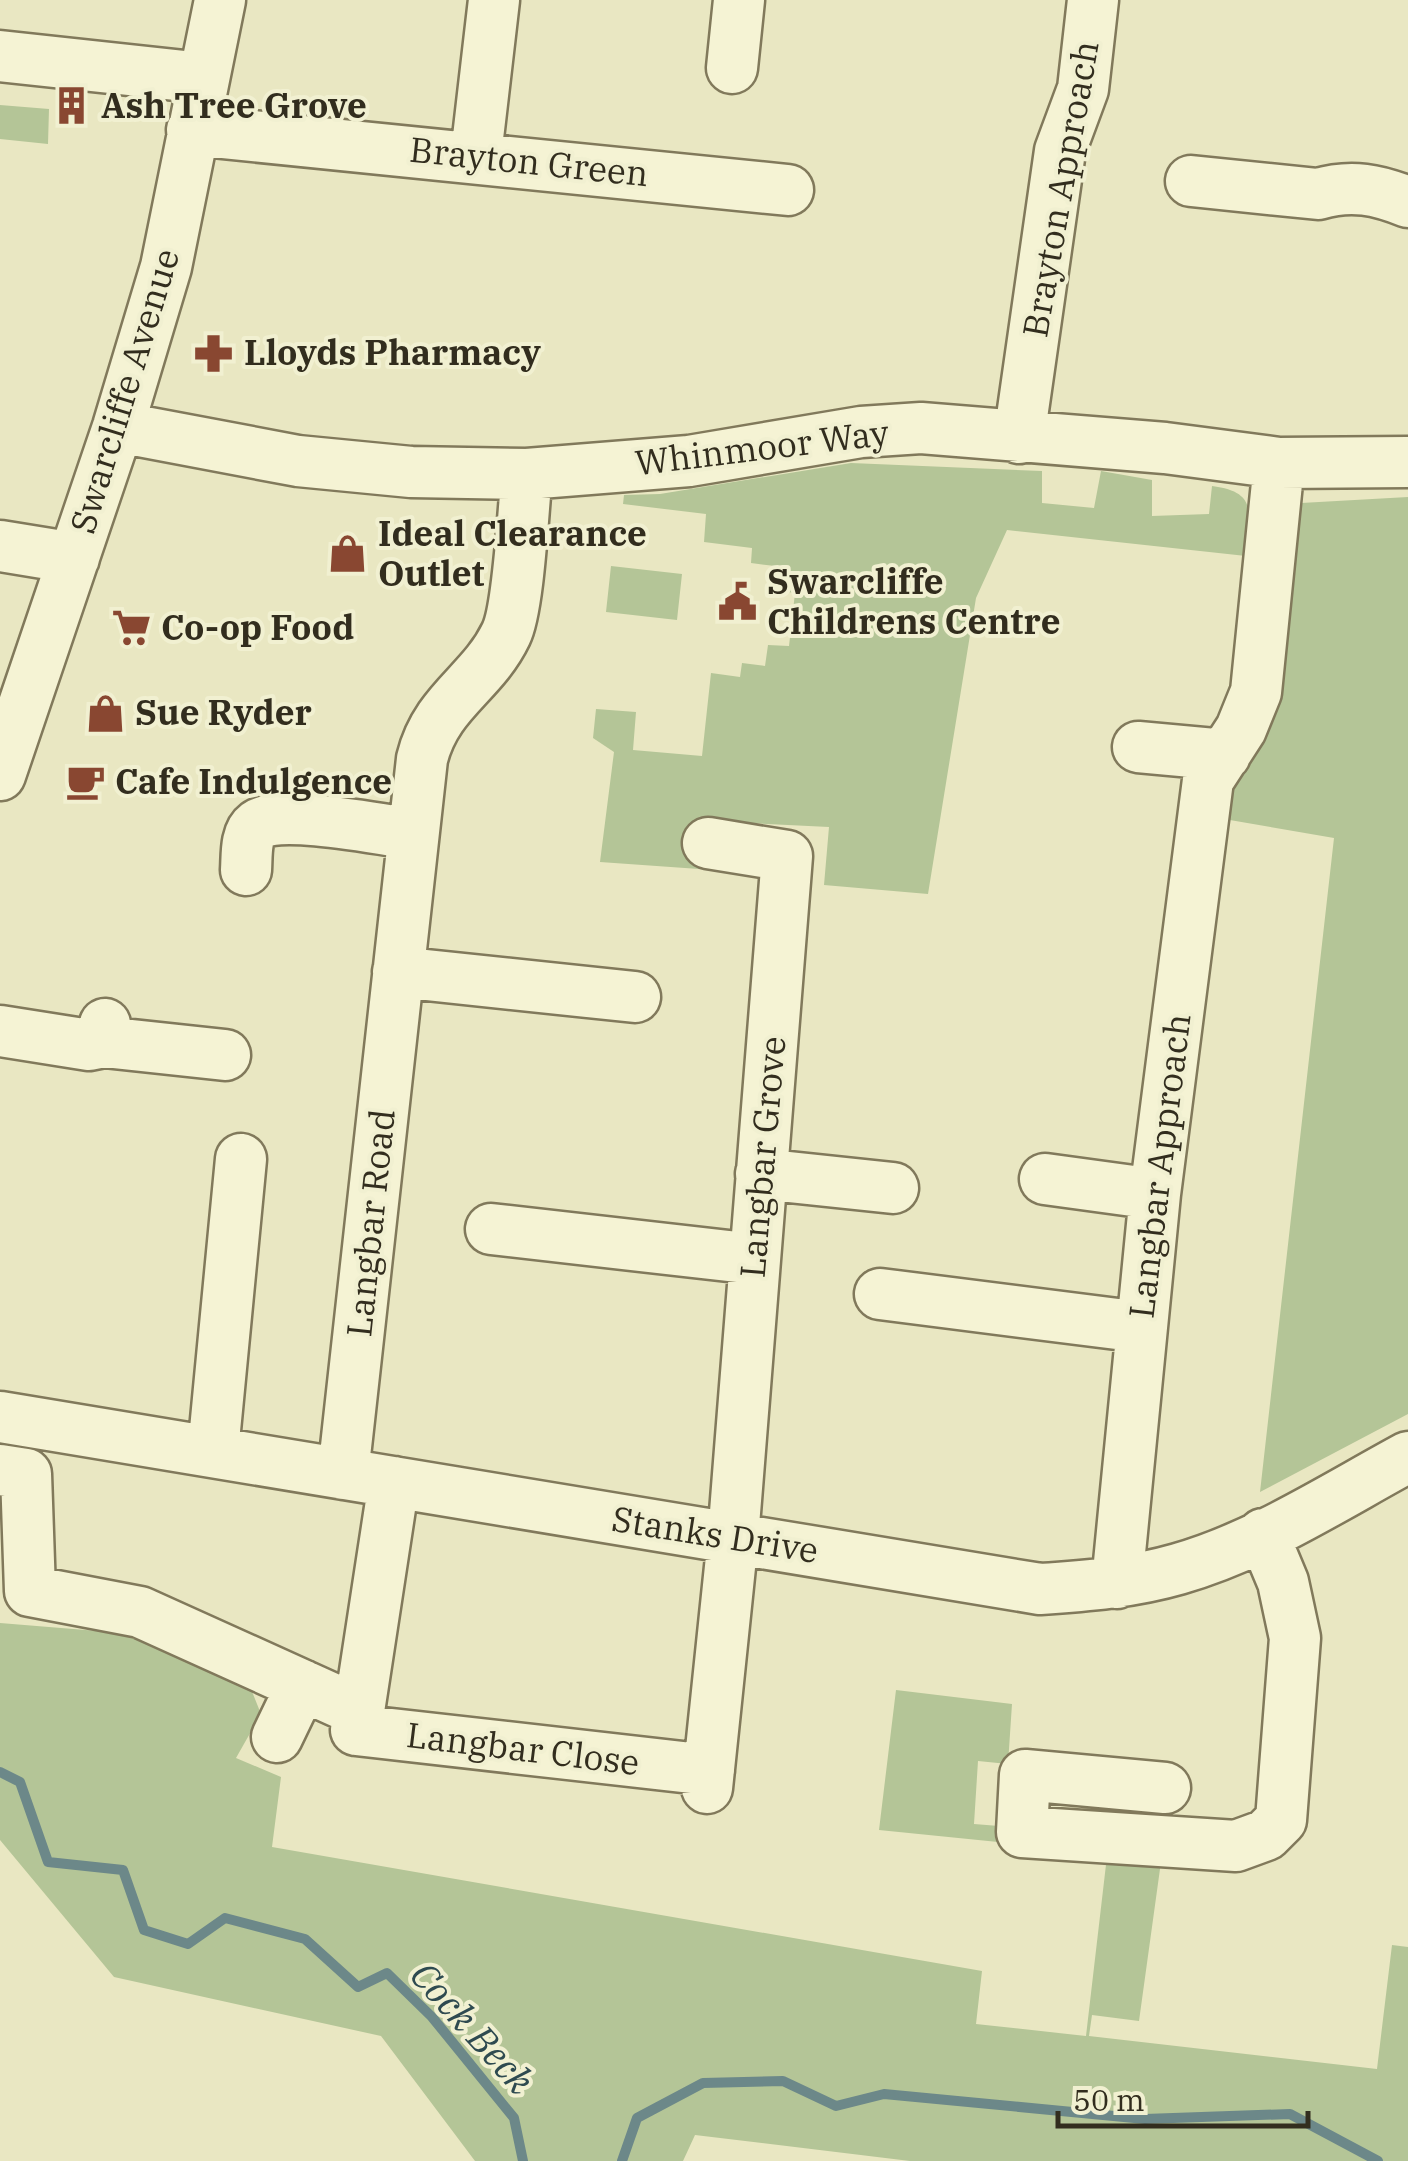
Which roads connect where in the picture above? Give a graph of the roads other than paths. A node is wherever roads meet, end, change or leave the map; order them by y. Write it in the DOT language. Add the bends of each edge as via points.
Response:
graph roads {
  1 [pos="220,0"];
  2 [pos="494,0"];
  3 [pos="739,0"];
  4 [pos="1093,0"];
  5 [pos="0,56"];
  6 [pos="732,68"];
  7 [pos="204,78"];
  8 [pos="192,130"];
  9 [pos="476,155"];
  10 [pos="1192,181"];
  11 [pos="759,198"];
  12 [pos="1408,202"];
  13 [pos="118,426"];
  14 [pos="1019,438"];
  15 [pos="1279,462"];
  16 [pos="1408,462"];
  17 [pos="526,474"];
  18 [pos="0,546"];
  19 [pos="74,558"];
  20 [pos="1138,748"];
  21 [pos="1225,756"];
  22 [pos="0,774"];
  23 [pos="414,834"];
  24 [pos="708,843"];
  25 [pos="246,870"];
  26 [pos="398,972"];
  27 [pos="635,997"];
  28 [pos="0,1031"];
  29 [pos="225,1055"];
  30 [pos="241,1158"];
  31 [pos="762,1174"];
  32 [pos="1045,1178"];
  33 [pos="892,1188"];
  34 [pos="1154,1194"];
  35 [pos="491,1229"];
  36 [pos="755,1259"];
  37 [pos="880,1294"];
  38 [pos="1141,1326"];
  39 [pos="0,1417"];
  40 [pos="213,1451"];
  41 [pos="1408,1458"];
  42 [pos="0,1470"];
  43 [pos="343,1474"];
  44 [pos="394,1482"];
  45 [pos="1263,1534"];
  46 [pos="733,1538"];
  47 [pos="1117,1584"];
  48 [pos="302,1685"];
  49 [pos="358,1712"];
  50 [pos="277,1737"];
  51 [pos="708,1779"];
  52 [pos="1165,1788"];
  1 -- 7 [label="street, Swarcliffe Avenue"];
  2 -- 9 [label="street"];
  3 -- 6 [label="street"];
  4 -- 14 [label="street, Brayton Approach" via="1083,88 1060,151"];
  5 -- 7 [label="street"];
  7 -- 8 [label="street, Swarcliffe Avenue"];
  8 -- 9 [label="street, Brayton Green"];
  8 -- 13 [label="street, Swarcliffe Avenue" via="166,267"];
  9 -- 11 [label="street, Brayton Green"];
  10 -- 12 [label="street" via="1318,194 1389,190"];
  13 -- 17 [label="street, Whinmoor Way" via="298,461"];
  13 -- 19 [label="street, Swarcliffe Avenue"];
  14 -- 15 [label="street, Whinmoor Way"];
  14 -- 17 [label="street, Whinmoor Way" via="891,430 689,460"];
  15 -- 16 [label="street, Whinmoor Way"];
  15 -- 21 [label="street, Langbar Approach" via="1256,692"];
  17 -- 23 [label="street, Langbar Road" via="508,632 482,671 436,718 422,759"];
  18 -- 19 [label="street"];
  19 -- 22 [label="street, Swarcliffe Avenue"];
  20 -- 21 [label="street"];
  21 -- 34 [label="street, Langbar Approach" via="1208,780"];
  23 -- 25 [label="street" via="282,818 260,822 250,833"];
  23 -- 26 [label="street, Langbar Road"];
  24 -- 31 [label="street, Langbar Grove" via="787,856"];
  26 -- 27 [label="street"];
  26 -- 43 [label="street, Langbar Road"];
  28 -- 29 [label="street" via="89,1045 105,1033"];
  30 -- 40 [label="street"];
  31 -- 33 [label="street"];
  31 -- 36 [label="street, Langbar Grove"];
  32 -- 34 [label="street"];
  34 -- 38 [label="street, Langbar Approach"];
  35 -- 36 [label="street"];
  36 -- 46 [label="street, Langbar Grove"];
  37 -- 38 [label="street"];
  38 -- 47 [label="street, Langbar Approach"];
  39 -- 40 [label="street, Stanks Drive"];
  40 -- 43 [label="street, Stanks Drive"];
  41 -- 45 [label="street, Stanks Drive"];
  42 -- 48 [label="street, Langbar Close" via="26,1474 30,1591 140,1612"];
  43 -- 44 [label="street, Stanks Drive"];
  44 -- 46 [label="street, Stanks Drive"];
  44 -- 49 [label="street, Langbar Close"];
  45 -- 47 [label="street, Stanks Drive" via="1179,1569"];
  45 -- 52 [label="street" via="1296,1638 1281,1820 1266,1836 1236,1846 1022,1832 1025,1776"];
  46 -- 47 [label="street, Stanks Drive" via="1040,1590"];
  46 -- 51 [label="street, Langbar Grove"];
  48 -- 49 [label="street, Langbar Close"];
  48 -- 50 [label="street"];
  49 -- 51 [label="street, Langbar Close" via="356,1730"];
}
